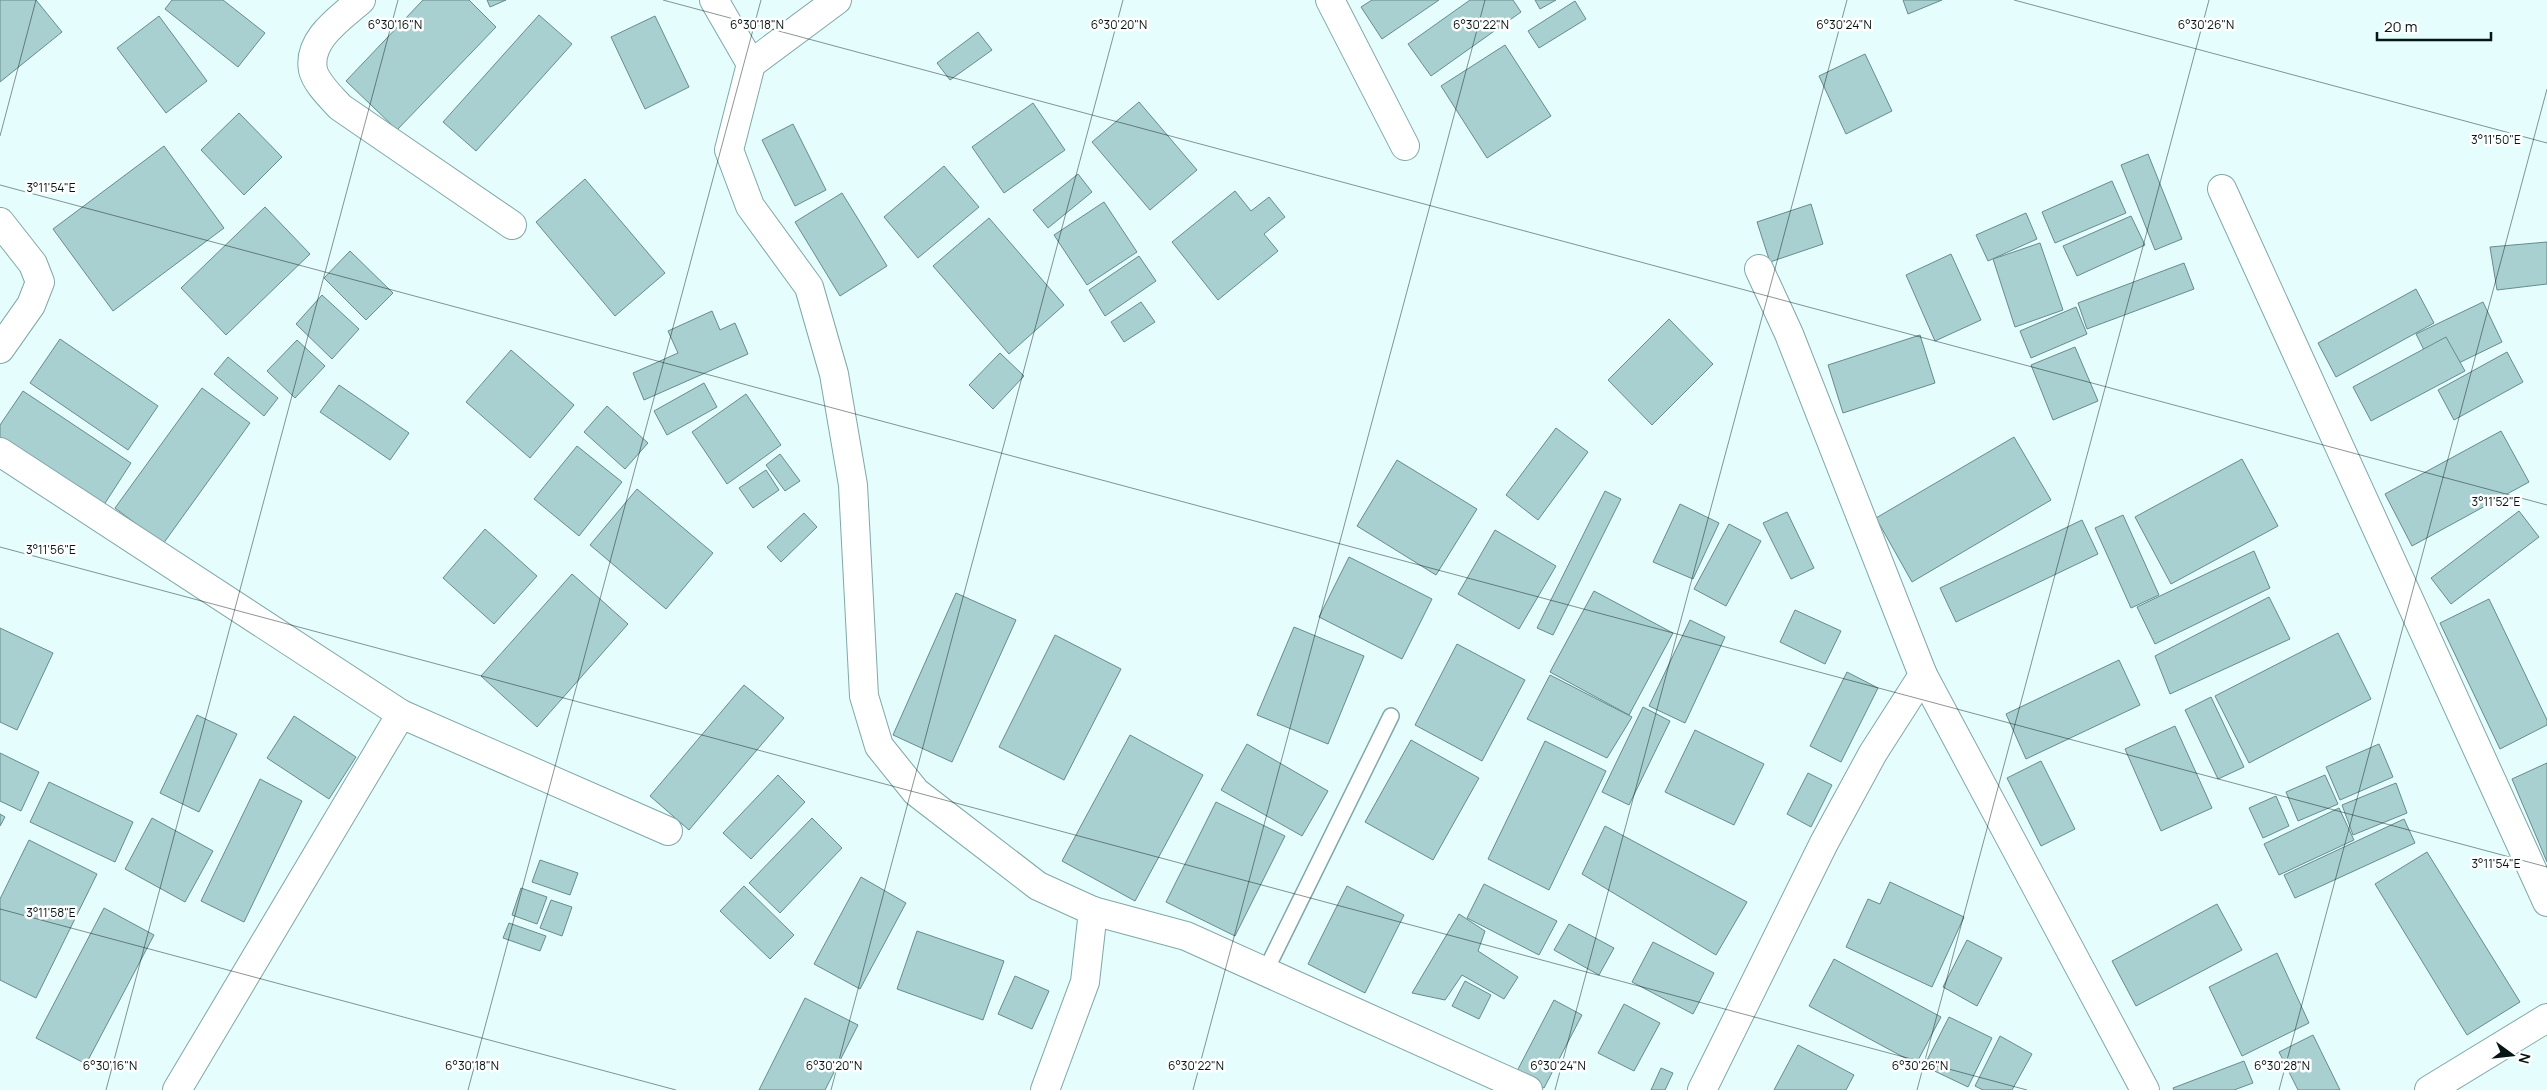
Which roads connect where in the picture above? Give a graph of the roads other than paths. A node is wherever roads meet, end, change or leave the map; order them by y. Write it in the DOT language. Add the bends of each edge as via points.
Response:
graph roads {
  1 [pos="361,0"];
  2 [pos="714,0"];
  3 [pos="837,0"];
  4 [pos="1332,1"];
  5 [pos="751,64"];
  6 [pos="1405,146"];
  7 [pos="2222,189"];
  8 [pos="0,222"];
  9 [pos="512,225"];
  10 [pos="1759,269"];
  11 [pos="0,349"];
  12 [pos="0,452"];
  13 [pos="1923,675"];
  14 [pos="401,714"];
  15 [pos="1390,716"];
  16 [pos="668,832"];
  17 [pos="2547,902"];
  18 [pos="1093,911"];
  19 [pos="1265,972"];
  20 [pos="2547,1018"];
  21 [pos="177,1090"];
  22 [pos="1045,1090"];
  23 [pos="1528,1090"];
  24 [pos="1702,1090"];
  25 [pos="2145,1090"];
  26 [pos="2429,1090"];
  1 -- 9 [label="street" via="326,30 314,50 313,70 327,93 340,107"];
  2 -- 5 [label="street"];
  3 -- 5 [label="street"];
  4 -- 6 [label="street"];
  5 -- 18 [label="street" via="729,150 750,206 809,287 834,374 853,485 864,696 879,746 916,792 975,839 1038,886"];
  7 -- 17 [label="street"];
  8 -- 11 [label="street" via="33,264 40,282 31,305"];
  10 -- 13 [label="street" via="1789,334"];
  12 -- 14 [label="street"];
  13 -- 24 [label="street" via="1873,753 1824,843"];
  13 -- 25 [label="street"];
  14 -- 16 [label="street"];
  14 -- 21 [label="street"];
  15 -- 19 [label="lane"];
  18 -- 19 [label="street" via="1186,936"];
  18 -- 22 [label="street" via="1085,982"];
  19 -- 23 [label="street"];
  20 -- 26 [label="street"];
}
